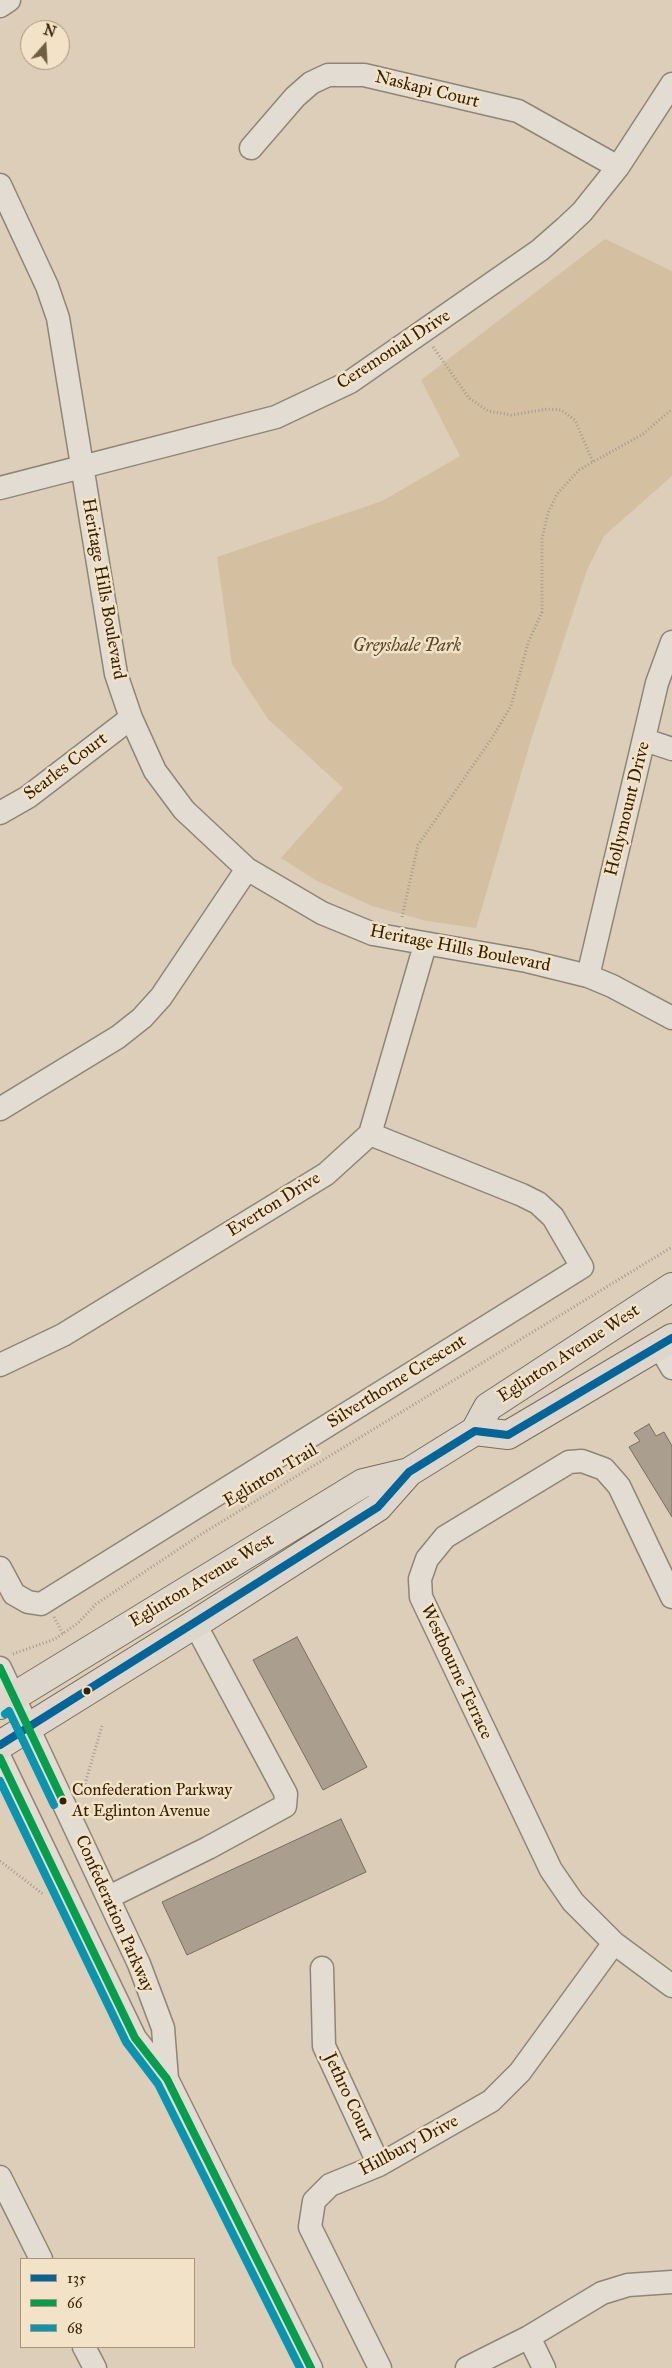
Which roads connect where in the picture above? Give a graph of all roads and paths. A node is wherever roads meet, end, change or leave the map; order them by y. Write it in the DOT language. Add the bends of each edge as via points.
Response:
graph roads {
  1 [pos="9,0"];
  2 [pos="0,6"];
  3 [pos="672,84"];
  4 [pos="251,148"];
  5 [pos="618,167"];
  6 [pos="0,185"];
  7 [pos="422,332"];
  8 [pos="672,409"];
  9 [pos="594,462"];
  10 [pos="82,467"];
  11 [pos="0,488"];
  12 [pos="672,642"];
  13 [pos="131,718"];
  14 [pos="645,740"];
  15 [pos="672,749"];
  16 [pos="0,813"];
  17 [pos="247,869"];
  18 [pos="402,917"];
  19 [pos="425,945"];
  20 [pos="588,976"];
  21 [pos="672,1018"];
  22 [pos="0,1109"];
  23 [pos="370,1134"];
  24 [pos="672,1247"];
  25 [pos="672,1287"];
  26 [pos="668,1350"];
  27 [pos="0,1365"];
  28 [pos="475,1430"];
  29 [pos="410,1472"];
  30 [pos="0,1568"];
  31 [pos="672,1598"];
  32 [pos="195,1624"];
  33 [pos="8,1660"];
  34 [pos="7,1701"];
  35 [pos="102,1726"];
  36 [pos="28,1728"];
  37 [pos="0,1745"];
  38 [pos="0,1758"];
  39 [pos="82,1794"];
  40 [pos="0,1861"];
  41 [pos="45,1896"];
  42 [pos="109,1897"];
  43 [pos="614,1943"];
  44 [pos="322,1968"];
  45 [pos="672,1986"];
  46 [pos="167,2079"];
  47 [pos="379,2165"];
  48 [pos="0,2177"];
  49 [pos="40,2258"];
  50 [pos="672,2282"];
  51 [pos="529,2337"];
  52 [pos="85,2348"];
  53 [pos="95,2368"];
  54 [pos="311,2368"];
  55 [pos="380,2368"];
  56 [pos="467,2368"];
  57 [pos="544,2368"];
  1 -- 2 [label="street"];
  3 -- 5 [label="street, Ceremonial Drive"];
  4 -- 5 [label="street, Naskapi Court" via="294,97 311,83 328,75 364,74 518,111"];
  5 -- 7 [label="street, Ceremonial Drive" via="582,212 540,250"];
  6 -- 10 [label="street, Heritage Hills Boulevard" via="48,286 58,318"];
  7 -- 9 [label="path" via="469,398 488,411 511,415 561,410 575,420"];
  7 -- 10 [label="street, Ceremonial Drive" via="350,382 276,416"];
  8 -- 9 [label="path" via="643,434"];
  9 -- 18 [label="path" via="579,470 557,494 548,513 542,539 542,612 528,644 511,706 418,845"];
  10 -- 11 [label="street, Ceremonial Drive"];
  10 -- 13 [label="street, Heritage Hills Boulevard" via="108,635 116,674"];
  12 -- 14 [label="street, Hollymount Drive" via="657,683"];
  13 -- 16 [label="street, Searles Court" via="28,797"];
  13 -- 17 [label="street, Heritage Hills Boulevard" via="155,771 184,810"];
  14 -- 15 [label="street"];
  14 -- 20 [label="street, Hollymount Drive"];
  17 -- 19 [label="street, Heritage Hills Boulevard" via="322,913 373,934"];
  17 -- 22 [label="street" via="161,997 142,1018 118,1037"];
  19 -- 20 [label="street, Heritage Hills Boulevard" via="527,961"];
  19 -- 23 [label="street"];
  20 -- 21 [label="street, Heritage Hills Boulevard"];
  23 -- 27 [label="street, Everton Drive" via="326,1174 63,1335"];
  23 -- 30 [label="street, Silverthorne Crescent" via="538,1203 553,1217 582,1267 41,1604 28,1602 14,1594"];
  24 -- 33 [label="path, Eglinton Trail" via="200,1534 96,1604 78,1624 56,1639"];
  25 -- 28 [label="main road, Eglinton Avenue West" via="488,1406"];
  26 -- 28 [label="main road, Eglinton Avenue West" via="508,1435"];
  28 -- 29 [label="main road, Eglinton Avenue West"];
  29 -- 32 [label="main road, Eglinton Avenue West" via="378,1506"];
  29 -- 34 [label="main road, Eglinton Avenue West" via="363,1483"];
  31 -- 43 [label="street, Westbourne Terrace" via="619,1486 604,1469 582,1461 569,1462 445,1536 427,1559 420,1579 421,1598 551,1870 573,1902"];
  32 -- 36 [label="main road, Eglinton Avenue West"];
  32 -- 42 [label="street" via="286,1794 285,1806 225,1840"];
  33 -- 34 [label="street, Confederation Parkway"];
  34 -- 36 [label="street, Confederation Parkway"];
  35 -- 39 [label="path"];
  36 -- 37 [label="main road, Eglinton Avenue West"];
  36 -- 42 [label="street, Confederation Parkway"];
  38 -- 46 [label="street, Confederation Parkway" via="135,2038"];
  40 -- 41 [label="path"];
  42 -- 46 [label="street, Confederation Parkway" via="163,2028"];
  43 -- 45 [label="street, Westbourne Terrace"];
  43 -- 47 [label="street, Hillbury Drive" via="520,2072 491,2102"];
  44 -- 47 [label="street, Jethro Court" via="324,2046"];
  46 -- 54 [label="street, Confederation Parkway"];
  47 -- 55 [label="street, Hillbury Drive" via="330,2185 314,2201 310,2227"];
  48 -- 49 [label="street"];
  50 -- 51 [label="street" via="628,2285 602,2293"];
  51 -- 56 [label="street"];
  51 -- 57 [label="street"];
  52 -- 53 [label="street"];
}
